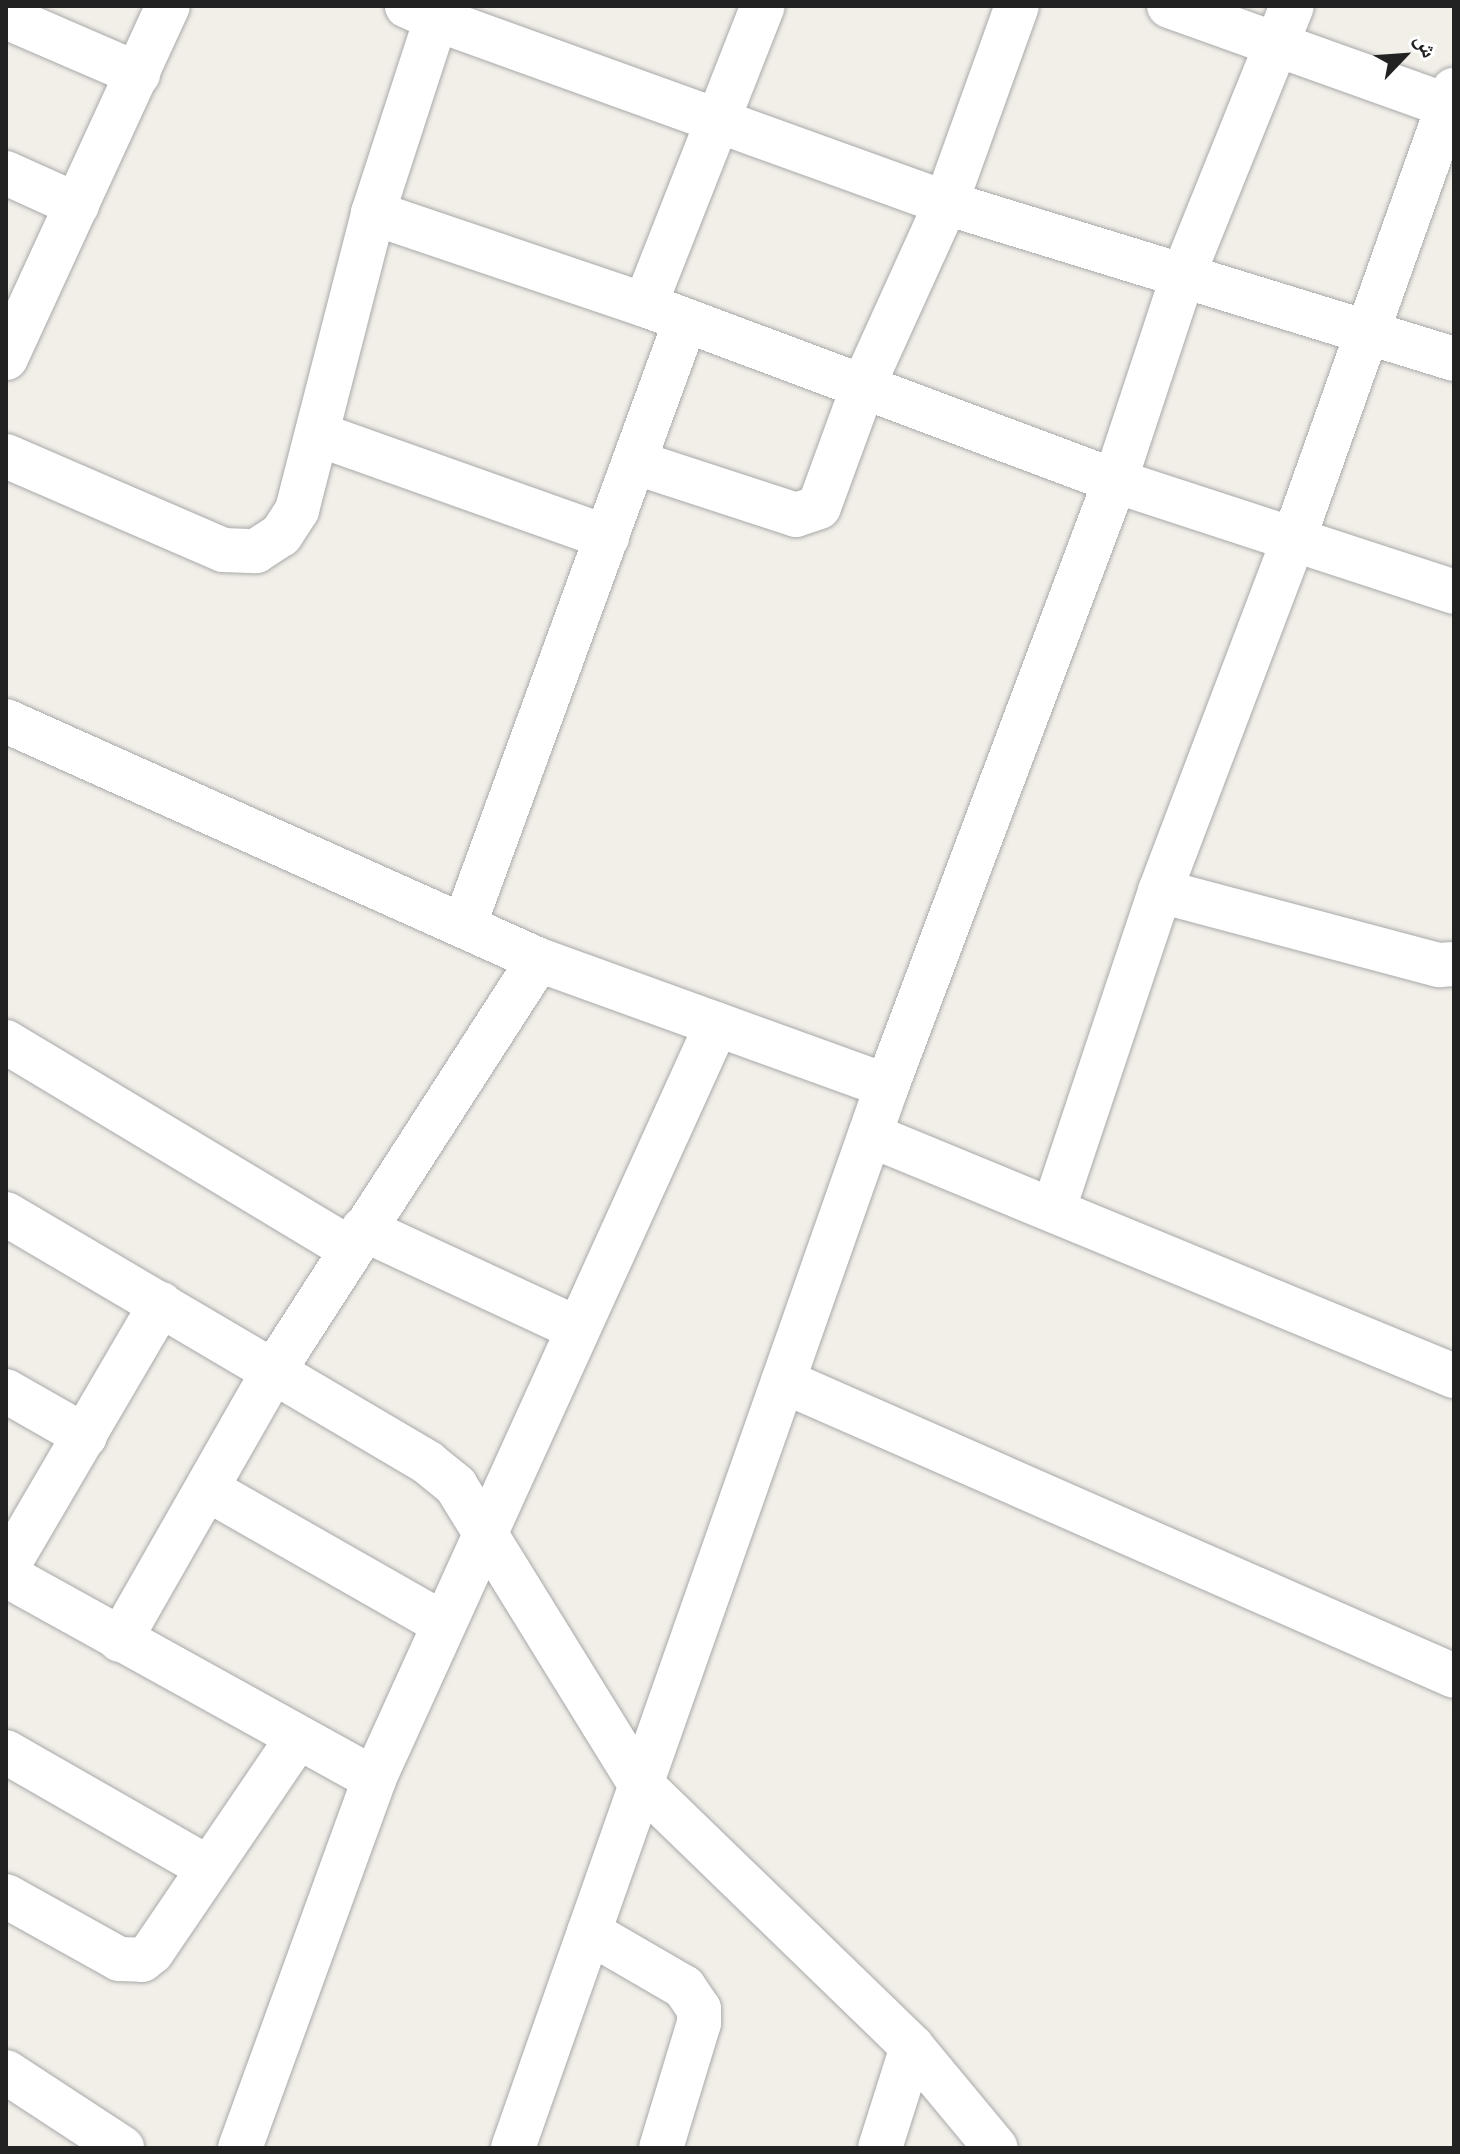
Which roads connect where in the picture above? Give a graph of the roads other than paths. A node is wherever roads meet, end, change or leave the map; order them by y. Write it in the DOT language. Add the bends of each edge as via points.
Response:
graph roads {
  1 [pos="168,6"];
  2 [pos="763,6"];
  3 [pos="1017,6"];
  4 [pos="1169,6"];
  5 [pos="428,10"];
  6 [pos="6,17"];
  7 [pos="1283,25"];
  8 [pos="138,74"];
  9 [pos="1452,101"];
  10 [pos="715,120"];
  11 [pos="6,173"];
  12 [pos="946,203"];
  13 [pos="77,205"];
  14 [pos="373,213"];
  15 [pos="1182,278"];
  16 [pos="645,305"];
  17 [pos="685,322"];
  18 [pos="1365,333"];
  19 [pos="6,358"];
  20 [pos="1454,359"];
  21 [pos="864,384"];
  22 [pos="317,434"];
  23 [pos="6,456"];
  24 [pos="634,462"];
  25 [pos="1115,481"];
  26 [pos="607,537"];
  27 [pos="1293,541"];
  28 [pos="1454,592"];
  29 [pos="6,721"];
  30 [pos="1160,891"];
  31 [pos="464,926"];
  32 [pos="539,960"];
  33 [pos="1454,964"];
  34 [pos="717,1024"];
  35 [pos="6,1042"];
  36 [pos="887,1086"];
  37 [pos="870,1135"];
  38 [pos="1054,1208"];
  39 [pos="6,1214"];
  40 [pos="356,1239"];
  41 [pos="161,1304"];
  42 [pos="576,1328"];
  43 [pos="273,1372"];
  44 [pos="1454,1376"];
  45 [pos="783,1381"];
  46 [pos="6,1391"];
  47 [pos="85,1436"];
  48 [pos="207,1489"];
  49 [pos="485,1525"];
  50 [pos="6,1569"];
  51 [pos="6,1575"];
  52 [pos="442,1623"];
  53 [pos="120,1640"];
  54 [pos="1454,1676"];
  55 [pos="296,1740"];
  56 [pos="6,1752"];
  57 [pos="374,1779"];
  58 [pos="639,1782"];
  59 [pos="207,1867"];
  60 [pos="6,1896"];
  61 [pos="589,1932"];
  62 [pos="912,2047"];
  63 [pos="6,2072"];
  64 [pos="122,2148"];
  65 [pos="240,2148"];
  66 [pos="513,2148"];
  67 [pos="661,2148"];
  68 [pos="880,2148"];
  69 [pos="996,2148"];
  1 -- 8 [label="street"];
  2 -- 10 [label="street"];
  3 -- 12 [label="street"];
  4 -- 7 [label="street"];
  5 -- 10 [label="street"];
  5 -- 14 [label="street"];
  6 -- 8 [label="street"];
  7 -- 9 [label="street"];
  7 -- 15 [label="street"];
  8 -- 13 [label="street"];
  9 -- 18 [label="street"];
  10 -- 12 [label="street"];
  10 -- 16 [label="street"];
  11 -- 13 [label="street"];
  12 -- 15 [label="street"];
  12 -- 21 [label="street"];
  13 -- 19 [label="street"];
  14 -- 16 [label="street"];
  14 -- 22 [label="street"];
  15 -- 18 [label="street"];
  15 -- 25 [label="street"];
  16 -- 17 [label="street"];
  17 -- 21 [label="street"];
  17 -- 24 [label="street"];
  18 -- 20 [label="street"];
  18 -- 27 [label="street"];
  21 -- 24 [label="street" via="819,507 810,514 796,515"];
  21 -- 25 [label="street"];
  22 -- 23 [label="street" via="297,510 281,535 256,551 223,550"];
  22 -- 26 [label="street"];
  24 -- 26 [label="street"];
  25 -- 27 [label="street"];
  25 -- 36 [label="street"];
  26 -- 31 [label="street"];
  27 -- 28 [label="street"];
  27 -- 30 [label="street"];
  29 -- 31 [label="street"];
  30 -- 33 [label="street" via="1439,965"];
  30 -- 38 [label="street"];
  31 -- 32 [label="street"];
  32 -- 34 [label="street"];
  32 -- 40 [label="street"];
  34 -- 36 [label="street"];
  34 -- 42 [label="street"];
  35 -- 40 [label="street"];
  36 -- 37 [label="street"];
  37 -- 38 [label="street"];
  37 -- 45 [label="street"];
  38 -- 44 [label="street"];
  39 -- 41 [label="street"];
  40 -- 42 [label="street"];
  40 -- 43 [label="street"];
  41 -- 43 [label="street"];
  41 -- 47 [label="street"];
  42 -- 49 [label="street"];
  43 -- 48 [label="street"];
  43 -- 49 [label="street" via="428,1463 456,1486"];
  45 -- 54 [label="street"];
  45 -- 58 [label="street"];
  46 -- 47 [label="street"];
  47 -- 50 [label="street"];
  48 -- 52 [label="street"];
  48 -- 53 [label="street"];
  49 -- 52 [label="street"];
  49 -- 58 [label="street" via="556,1654"];
  51 -- 53 [label="street"];
  52 -- 57 [label="street"];
  53 -- 55 [label="street"];
  55 -- 57 [label="street"];
  55 -- 59 [label="street"];
  56 -- 59 [label="street"];
  57 -- 65 [label="street"];
  58 -- 61 [label="street"];
  58 -- 62 [label="street"];
  59 -- 60 [label="street" via="142,1960 119,1959"];
  61 -- 66 [label="street"];
  61 -- 67 [label="street" via="684,1987 699,2009"];
  62 -- 68 [label="street"];
  62 -- 69 [label="street"];
  63 -- 64 [label="street"];
}
